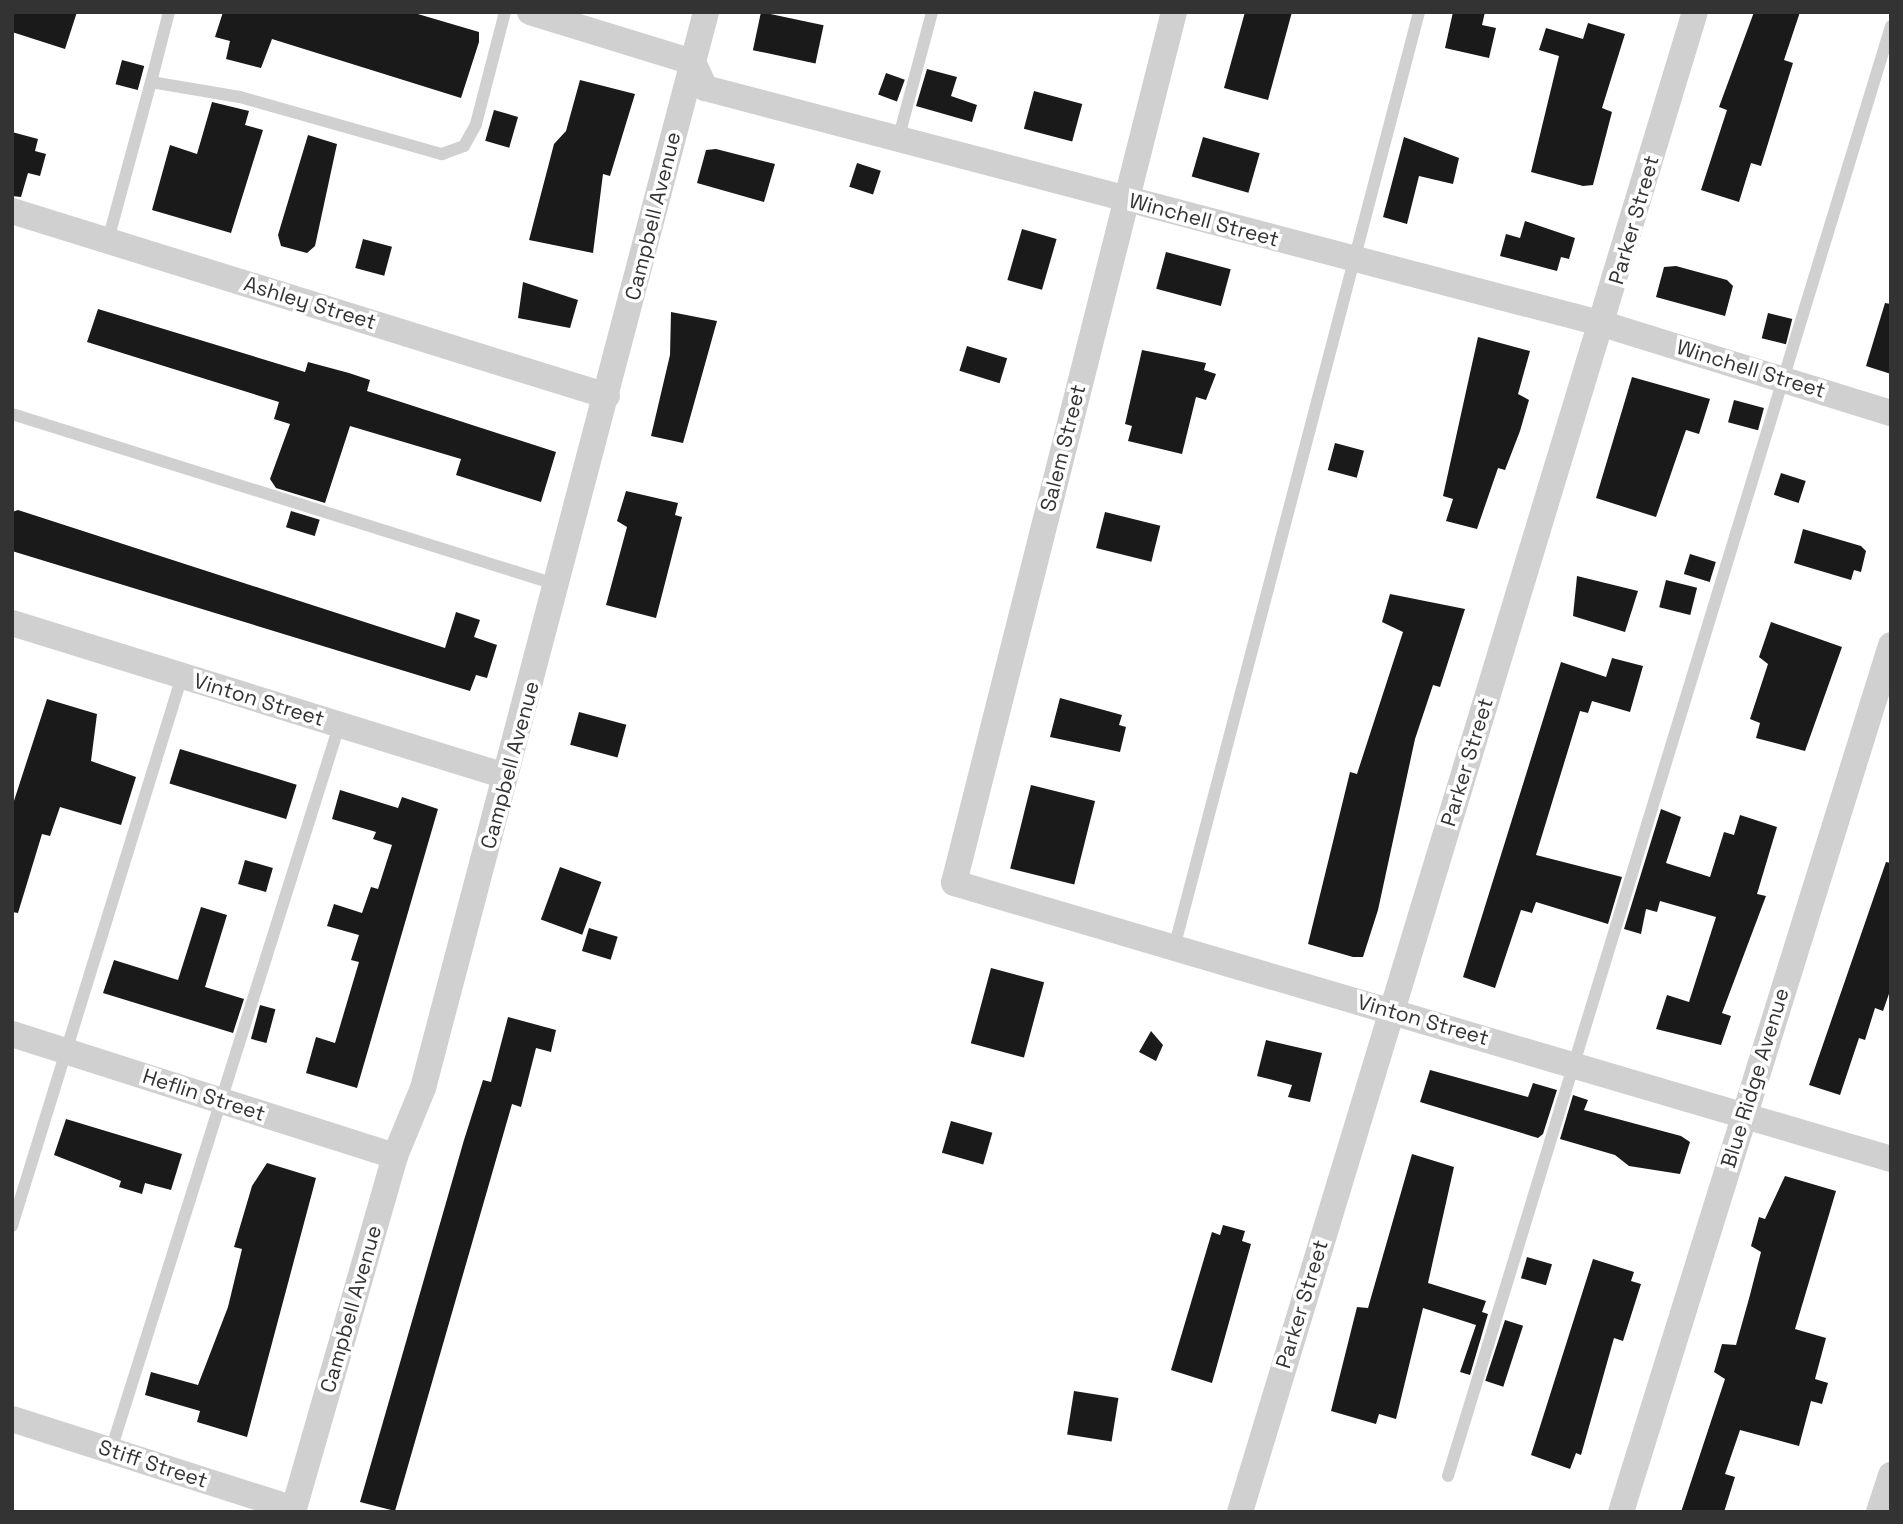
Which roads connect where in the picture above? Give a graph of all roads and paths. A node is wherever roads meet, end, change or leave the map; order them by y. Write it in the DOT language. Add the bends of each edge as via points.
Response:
graph roads {
  1 [pos="169,12"];
  2 [pos="505,12"];
  3 [pos="530,12"];
  4 [pos="706,12"];
  5 [pos="932,12"];
  6 [pos="1174,12"];
  7 [pos="1419,12"];
  8 [pos="1695,12"];
  9 [pos="1891,26"];
  10 [pos="693,62"];
  11 [pos="151,82"];
  12 [pos="898,140"];
  13 [pos="1126,199"];
  14 [pos="12,211"];
  15 [pos="107,240"];
  16 [pos="1356,261"];
  17 [pos="1603,324"];
  18 [pos="1786,379"];
  19 [pos="607,396"];
  20 [pos="12,414"];
  21 [pos="1891,414"];
  22 [pos="559,585"];
  23 [pos="12,623"];
  24 [pos="1891,645"];
  25 [pos="183,676"];
  26 [pos="339,726"];
  27 [pos="505,776"];
  28 [pos="954,883"];
  29 [pos="1174,948"];
  30 [pos="1390,1010"];
  31 [pos="12,1034"];
  32 [pos="68,1051"];
  33 [pos="1570,1062"];
  34 [pos="219,1101"];
  35 [pos="1743,1116"];
  36 [pos="395,1156"];
  37 [pos="1891,1159"];
  38 [pos="12,1226"];
  39 [pos="12,1419"];
  40 [pos="111,1450"];
  41 [pos="1891,1475"];
  42 [pos="1448,1476"];
  43 [pos="294,1511"];
  44 [pos="1240,1512"];
  45 [pos="1621,1512"];
  46 [pos="1880,1512"];
  1 -- 11 [label="lane"];
  2 -- 11 [label="lane" via="476,124 464,146 442,154 240,97"];
  3 -- 10 [label="street"];
  4 -- 10 [label="street, Campbell Avenue"];
  5 -- 12 [label="lane"];
  6 -- 13 [label="street, Salem Street"];
  7 -- 16 [label="lane"];
  8 -- 17 [label="street, Parker Street"];
  9 -- 18 [label="lane"];
  10 -- 12 [label="street, Winchell Street" via="705,88"];
  10 -- 19 [label="street, Campbell Avenue"];
  11 -- 15 [label="lane"];
  12 -- 13 [label="street, Winchell Street"];
  13 -- 16 [label="street, Winchell Street"];
  13 -- 28 [label="street, Salem Street"];
  14 -- 15 [label="street, Ashley Street"];
  15 -- 19 [label="street, Ashley Street"];
  16 -- 17 [label="street, Winchell Street"];
  16 -- 29 [label="lane"];
  17 -- 18 [label="street, Winchell Street"];
  17 -- 30 [label="street, Parker Street"];
  18 -- 21 [label="street, Winchell Street"];
  18 -- 33 [label="lane"];
  19 -- 22 [label="street, Campbell Avenue"];
  20 -- 22 [label="lane"];
  22 -- 27 [label="street, Campbell Avenue"];
  23 -- 25 [label="street, Vinton Street"];
  24 -- 35 [label="street, Blue Ridge Avenue"];
  25 -- 26 [label="street, Vinton Street"];
  25 -- 32 [label="lane"];
  26 -- 27 [label="street, Vinton Street"];
  26 -- 34 [label="lane"];
  27 -- 36 [label="street, Campbell Avenue" via="423,1088"];
  28 -- 29 [label="street, Vinton Street"];
  29 -- 30 [label="street, Vinton Street"];
  30 -- 33 [label="street, Vinton Street"];
  30 -- 44 [label="street, Parker Street"];
  31 -- 32 [label="street, Heflin Street"];
  32 -- 34 [label="street, Heflin Street"];
  32 -- 38 [label="lane"];
  33 -- 35 [label="street, Vinton Street"];
  33 -- 42 [label="lane"];
  34 -- 36 [label="street, Heflin Street"];
  34 -- 40 [label="lane"];
  35 -- 37 [label="street, Vinton Street"];
  35 -- 45 [label="street, Blue Ridge Avenue"];
  36 -- 43 [label="street, Campbell Avenue"];
  39 -- 40 [label="street, Stiff Street"];
  40 -- 43 [label="street, Stiff Street"];
  41 -- 46 [label="street"];
}
